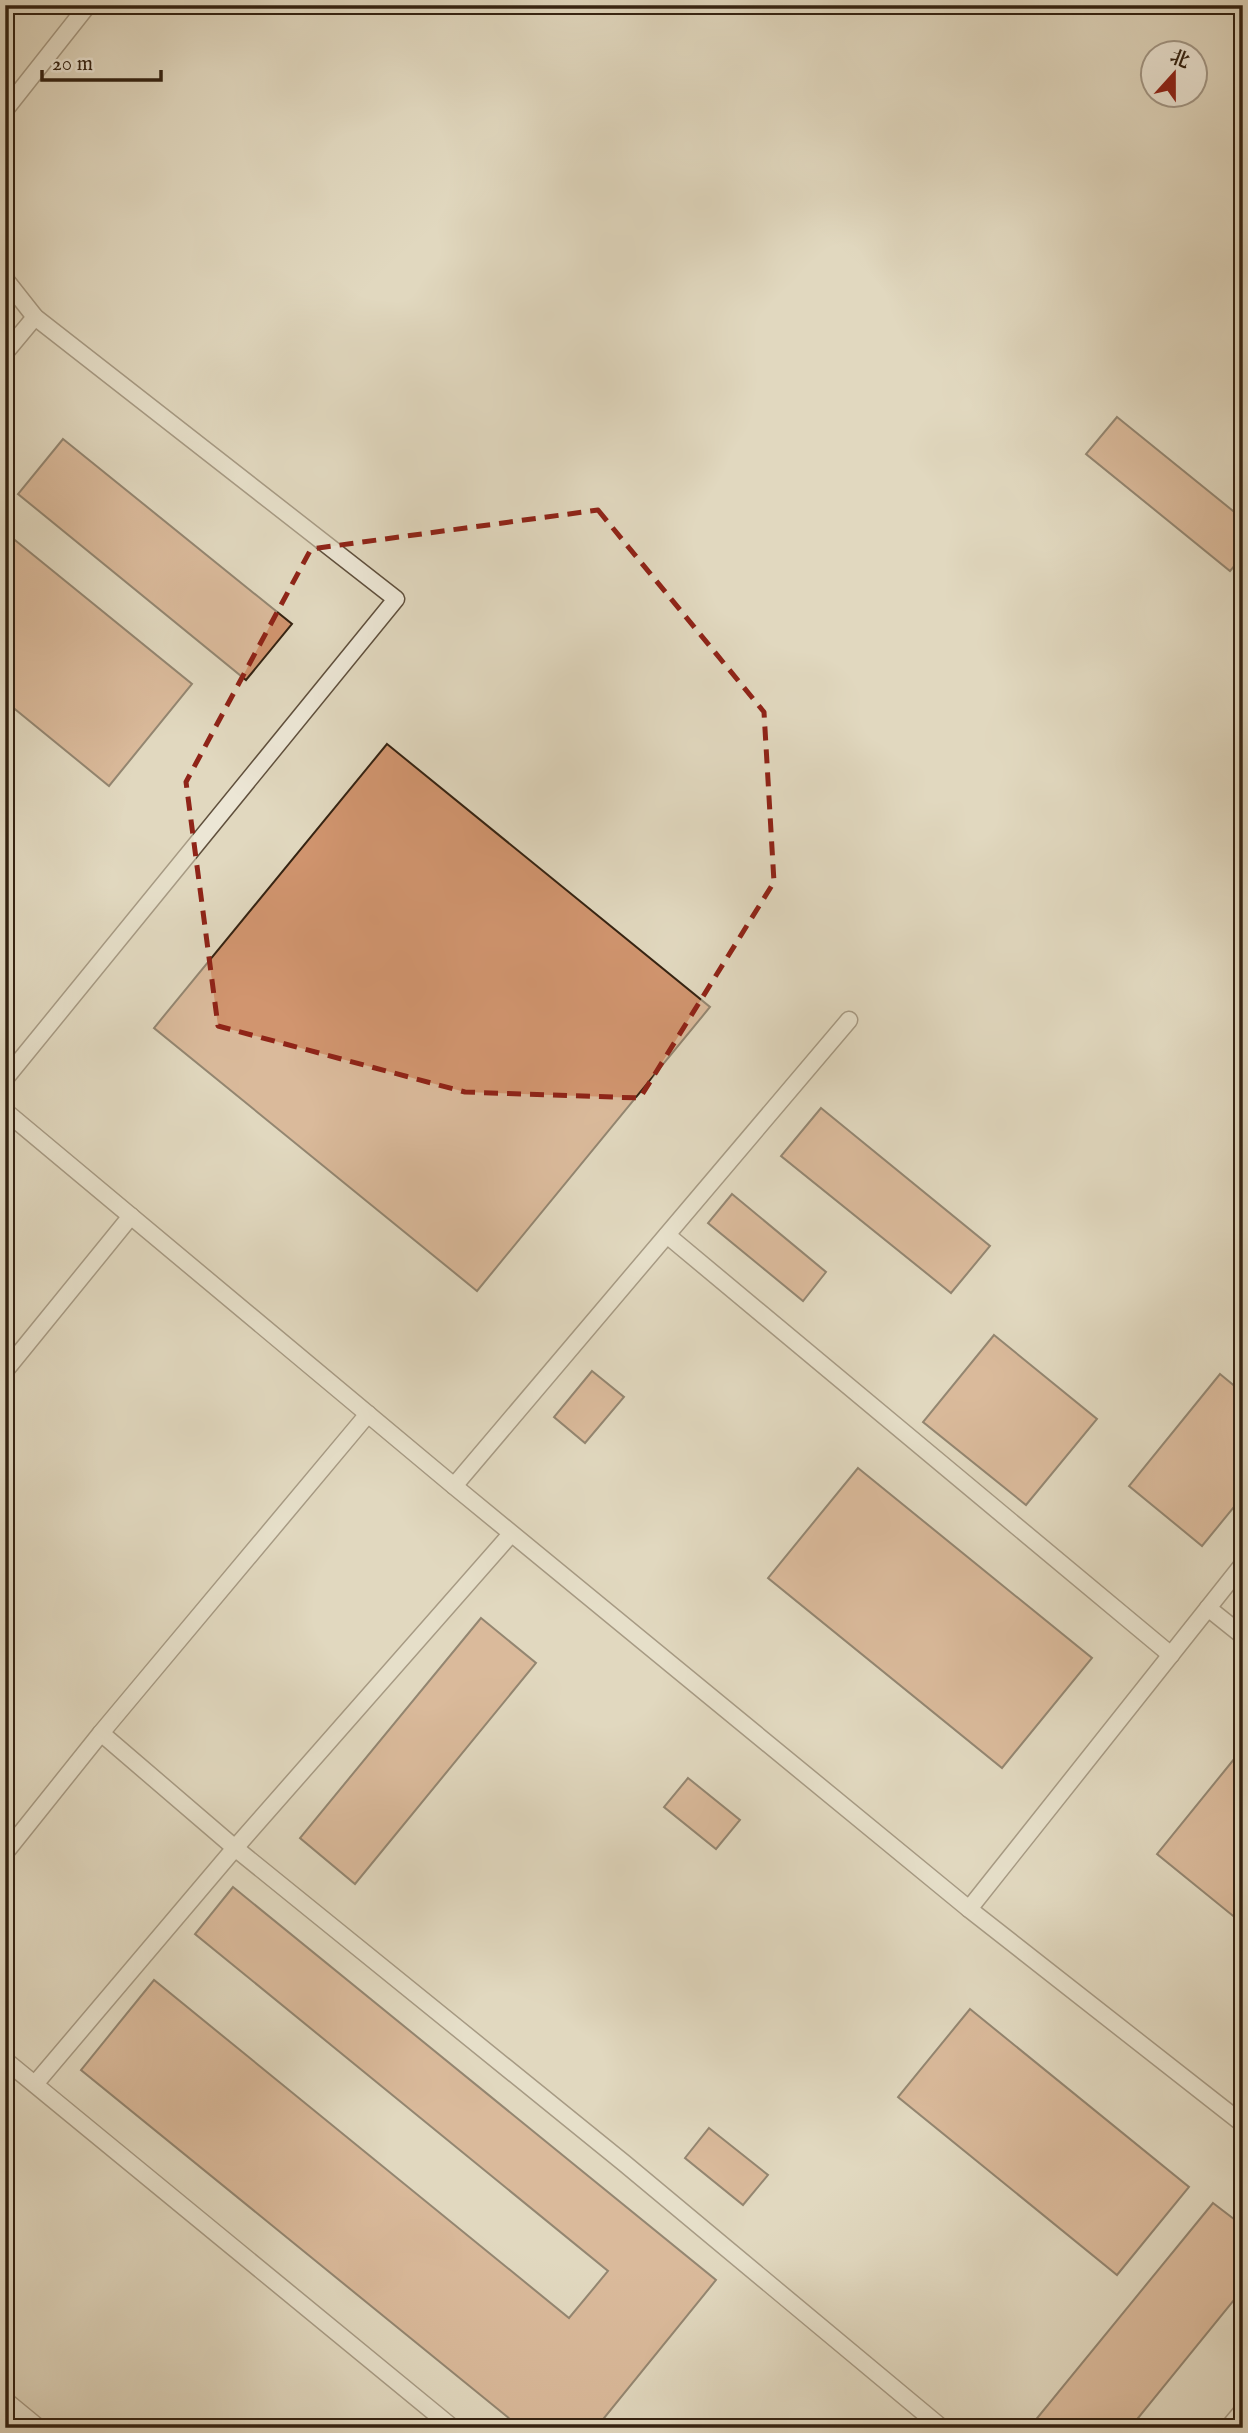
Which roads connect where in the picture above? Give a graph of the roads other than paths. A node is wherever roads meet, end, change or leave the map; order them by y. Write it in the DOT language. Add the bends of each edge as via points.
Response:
graph roads {
  1 [pos="88,5"];
  2 [pos="5,110"];
  3 [pos="5,279"];
  4 [pos="35,317"];
  5 [pos="5,352"];
  6 [pos="849,1020"];
  7 [pos="5,1079"];
  8 [pos="5,1111"];
  9 [pos="131,1216"];
  10 [pos="667,1235"];
  11 [pos="5,1370"];
  12 [pos="368,1414"];
  13 [pos="454,1486"];
  14 [pos="511,1534"];
  15 [pos="1243,1564"];
  16 [pos="1208,1608"];
  17 [pos="1243,1636"];
  18 [pos="1171,1655"];
  19 [pos="101,1733"];
  20 [pos="235,1848"];
  21 [pos="5,1853"];
  22 [pos="969,1909"];
  23 [pos="5,2060"];
  24 [pos="35,2084"];
  25 [pos="1243,2124"];
  26 [pos="5,2400"];
  27 [pos="1243,2410"];
  28 [pos="39,2428"];
  29 [pos="453,2428"];
  30 [pos="942,2428"];
  31 [pos="1228,2428"];
  1 -- 2 [label="lane"];
  3 -- 4 [label="lane"];
  4 -- 5 [label="lane"];
  4 -- 7 [label="lane" via="396,600"];
  6 -- 10 [label="lane"];
  8 -- 9 [label="lane"];
  9 -- 11 [label="lane"];
  9 -- 12 [label="lane"];
  10 -- 13 [label="lane"];
  10 -- 18 [label="lane"];
  12 -- 13 [label="lane"];
  12 -- 19 [label="lane"];
  13 -- 14 [label="lane"];
  14 -- 20 [label="lane"];
  14 -- 22 [label="lane"];
  15 -- 16 [label="lane"];
  16 -- 17 [label="lane"];
  16 -- 18 [label="lane"];
  18 -- 22 [label="lane"];
  19 -- 20 [label="lane"];
  19 -- 21 [label="lane"];
  20 -- 24 [label="lane"];
  20 -- 30 [label="lane"];
  22 -- 25 [label="lane"];
  23 -- 24 [label="lane"];
  24 -- 29 [label="lane"];
  26 -- 28 [label="lane"];
  27 -- 31 [label="lane"];
}
